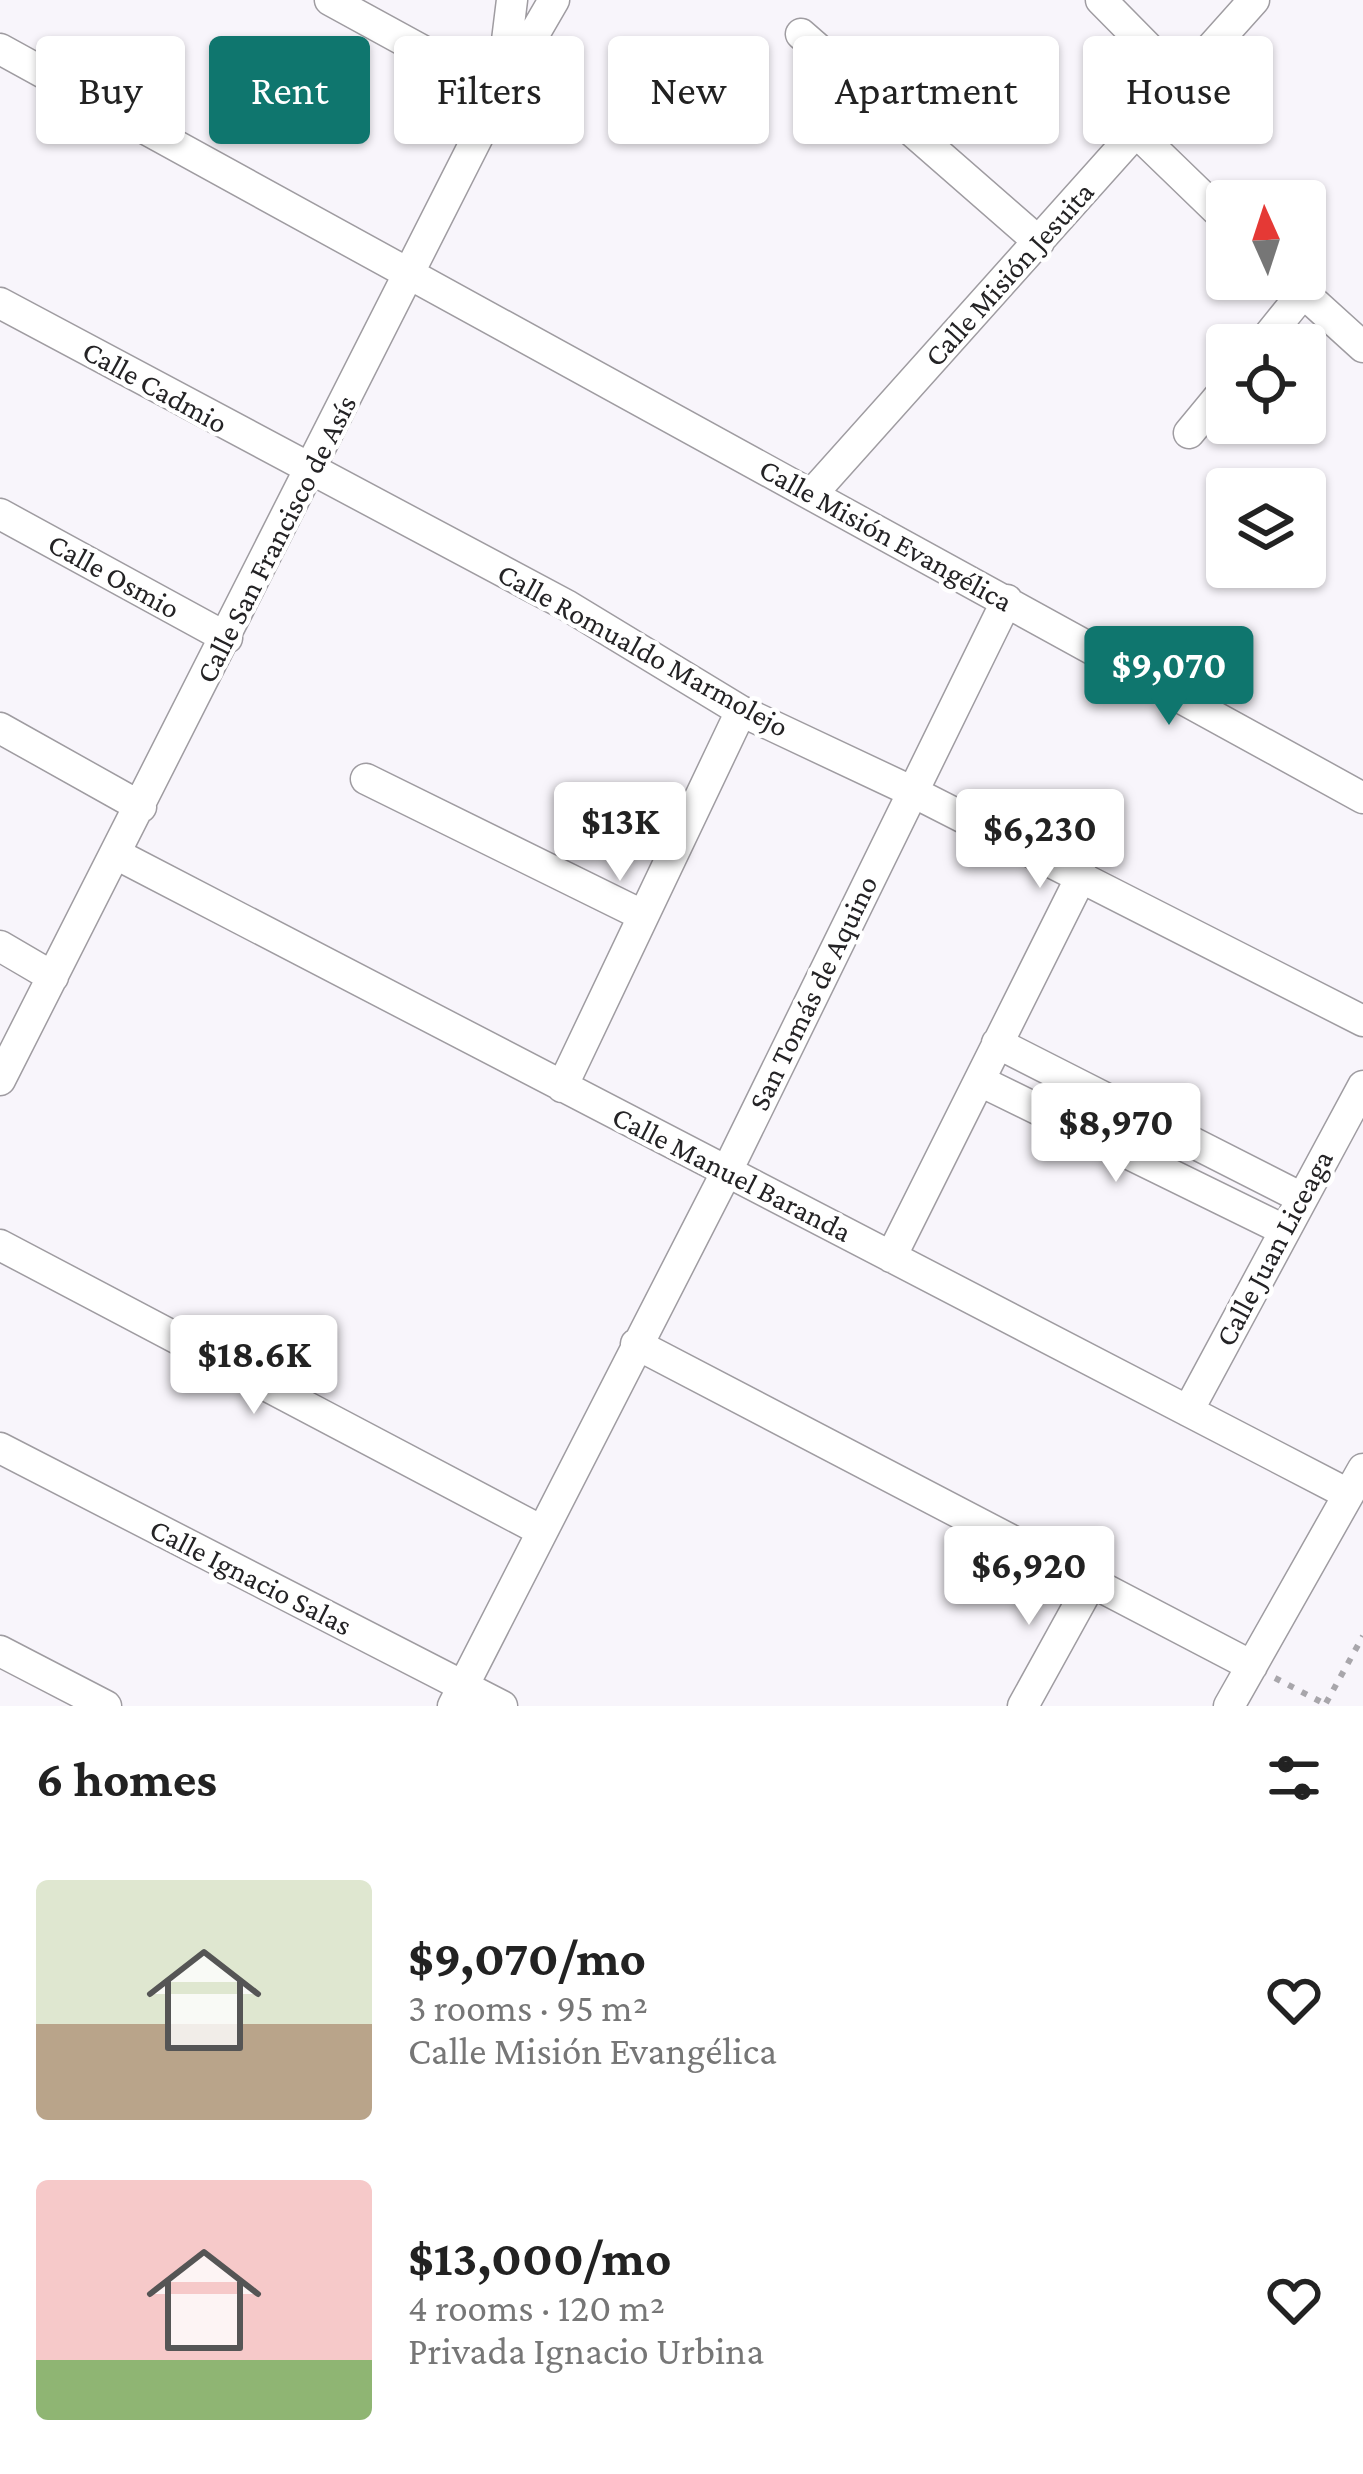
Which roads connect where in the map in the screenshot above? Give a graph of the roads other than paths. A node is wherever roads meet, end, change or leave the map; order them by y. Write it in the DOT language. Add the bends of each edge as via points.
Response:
graph roads {
  1 [pos="330,0"];
  2 [pos="512,0"];
  3 [pos="554,0"];
  4 [pos="1101,0"];
  5 [pos="1254,0"];
  6 [pos="801,34"];
  7 [pos="396,36"];
  8 [pos="507,36"];
  9 [pos="533,36"];
  10 [pos="1137,36"];
  11 [pos="1221,36"];
  12 [pos="0,49"];
  13 [pos="474,144"];
  14 [pos="1125,144"];
  15 [pos="1148,144"];
  16 [pos="1206,200"];
  17 [pos="1039,242"];
  18 [pos="408,273"];
  19 [pos="1311,300"];
  20 [pos="0,303"];
  21 [pos="1363,347"];
  22 [pos="1206,413"];
  23 [pos="1190,433"];
  24 [pos="310,471"];
  25 [pos="812,494"];
  26 [pos="0,514"];
  27 [pos="1007,600"];
  28 [pos="227,638"];
  29 [pos="741,712"];
  30 [pos="0,728"];
  31 [pos="366,779"];
  32 [pos="911,790"];
  33 [pos="1363,798"];
  34 [pos="141,807"];
  35 [pos="116,854"];
  36 [pos="1082,875"];
  37 [pos="642,915"];
  38 [pos="0,946"];
  39 [pos="53,977"];
  40 [pos="1363,1021"];
  41 [pos="997,1043"];
  42 [pos="0,1080"];
  43 [pos="980,1082"];
  44 [pos="562,1087"];
  45 [pos="1363,1087"];
  46 [pos="727,1171"];
  47 [pos="1300,1197"];
  48 [pos="1282,1229"];
  49 [pos="0,1245"];
  50 [pos="891,1256"];
  51 [pos="635,1344"];
  52 [pos="1188,1412"];
  53 [pos="0,1448"];
  54 [pos="1356,1481"];
  55 [pos="540,1530"];
  56 [pos="1092,1582"];
  57 [pos="0,1651"];
  58 [pos="1252,1666"];
  59 [pos="458,1696"];
  60 [pos="106,1706"];
  61 [pos="502,1706"];
  62 [pos="1023,1706"];
  63 [pos="1229,1706"];
  1 -- 7 [label="street"];
  2 -- 8 [label="street"];
  3 -- 9 [label="street, Calle San Francisco de Asís"];
  4 -- 10 [label="street"];
  5 -- 11 [label="street, Calle Misión Jesuita"];
  6 -- 17 [label="street"];
  12 -- 18 [label="street, Calle Misión Evangélica"];
  13 -- 18 [label="street, Calle San Francisco de Asís"];
  14 -- 17 [label="street, Calle Misión Jesuita"];
  15 -- 16 [label="street"];
  17 -- 25 [label="street, Calle Misión Jesuita"];
  18 -- 24 [label="street, Calle San Francisco de Asís"];
  18 -- 25 [label="street, Calle Misión Evangélica"];
  19 -- 21 [label="street"];
  20 -- 24 [label="street, Calle Cadmio"];
  22 -- 23 [label="street"];
  24 -- 28 [label="street, Calle San Francisco de Asís"];
  24 -- 29 [label="street, Calle Romualdo Marmolejo" via="568,606"];
  25 -- 27 [label="street, Calle Misión Evangélica"];
  26 -- 28 [label="street, Calle Osmio"];
  27 -- 32 [label="street, San Tomás de Aquino"];
  27 -- 33 [label="street, Calle Misión Evangélica"];
  28 -- 34 [label="street, Calle San Francisco de Asís"];
  29 -- 32 [label="street, Calle Romualdo Marmolejo"];
  29 -- 37 [label="street"];
  30 -- 34 [label="street"];
  31 -- 37 [label="street"];
  32 -- 36 [label="street, Calle Romualdo Marmolejo"];
  32 -- 46 [label="street, San Tomás de Aquino"];
  34 -- 35 [label="street, Calle San Francisco de Asís"];
  35 -- 39 [label="street, Calle San Francisco de Asís"];
  35 -- 44 [label="street, Calle Manuel Baranda"];
  36 -- 40 [label="street, Calle Romualdo Marmolejo"];
  36 -- 41 [label="street"];
  37 -- 44 [label="street"];
  38 -- 39 [label="street"];
  39 -- 42 [label="street, Calle San Francisco de Asís"];
  41 -- 43 [label="street"];
  41 -- 47 [label="street"];
  43 -- 48 [label="street"];
  43 -- 50 [label="street"];
  44 -- 46 [label="street, Calle Manuel Baranda"];
  45 -- 47 [label="street, Calle Juan Liceaga"];
  46 -- 50 [label="street, Calle Manuel Baranda"];
  46 -- 51 [label="street, San Tomás de Aquino"];
  47 -- 48 [label="street, Calle Juan Liceaga"];
  48 -- 52 [label="street, Calle Juan Liceaga"];
  49 -- 55 [label="street"];
  50 -- 52 [label="street, Calle Manuel Baranda"];
  51 -- 55 [label="street, San Tomás de Aquino"];
  51 -- 56 [label="street"];
  52 -- 54 [label="street, Calle Manuel Baranda"];
  53 -- 59 [label="street, Calle Ignacio Salas"];
  54 -- 58 [label="street"];
  55 -- 59 [label="street, San Tomás de Aquino"];
  56 -- 58 [label="street"];
  56 -- 62 [label="street"];
  57 -- 60 [label="street"];
  58 -- 63 [label="street"];
  59 -- 61 [label="street, Calle Ignacio Salas"];
}
